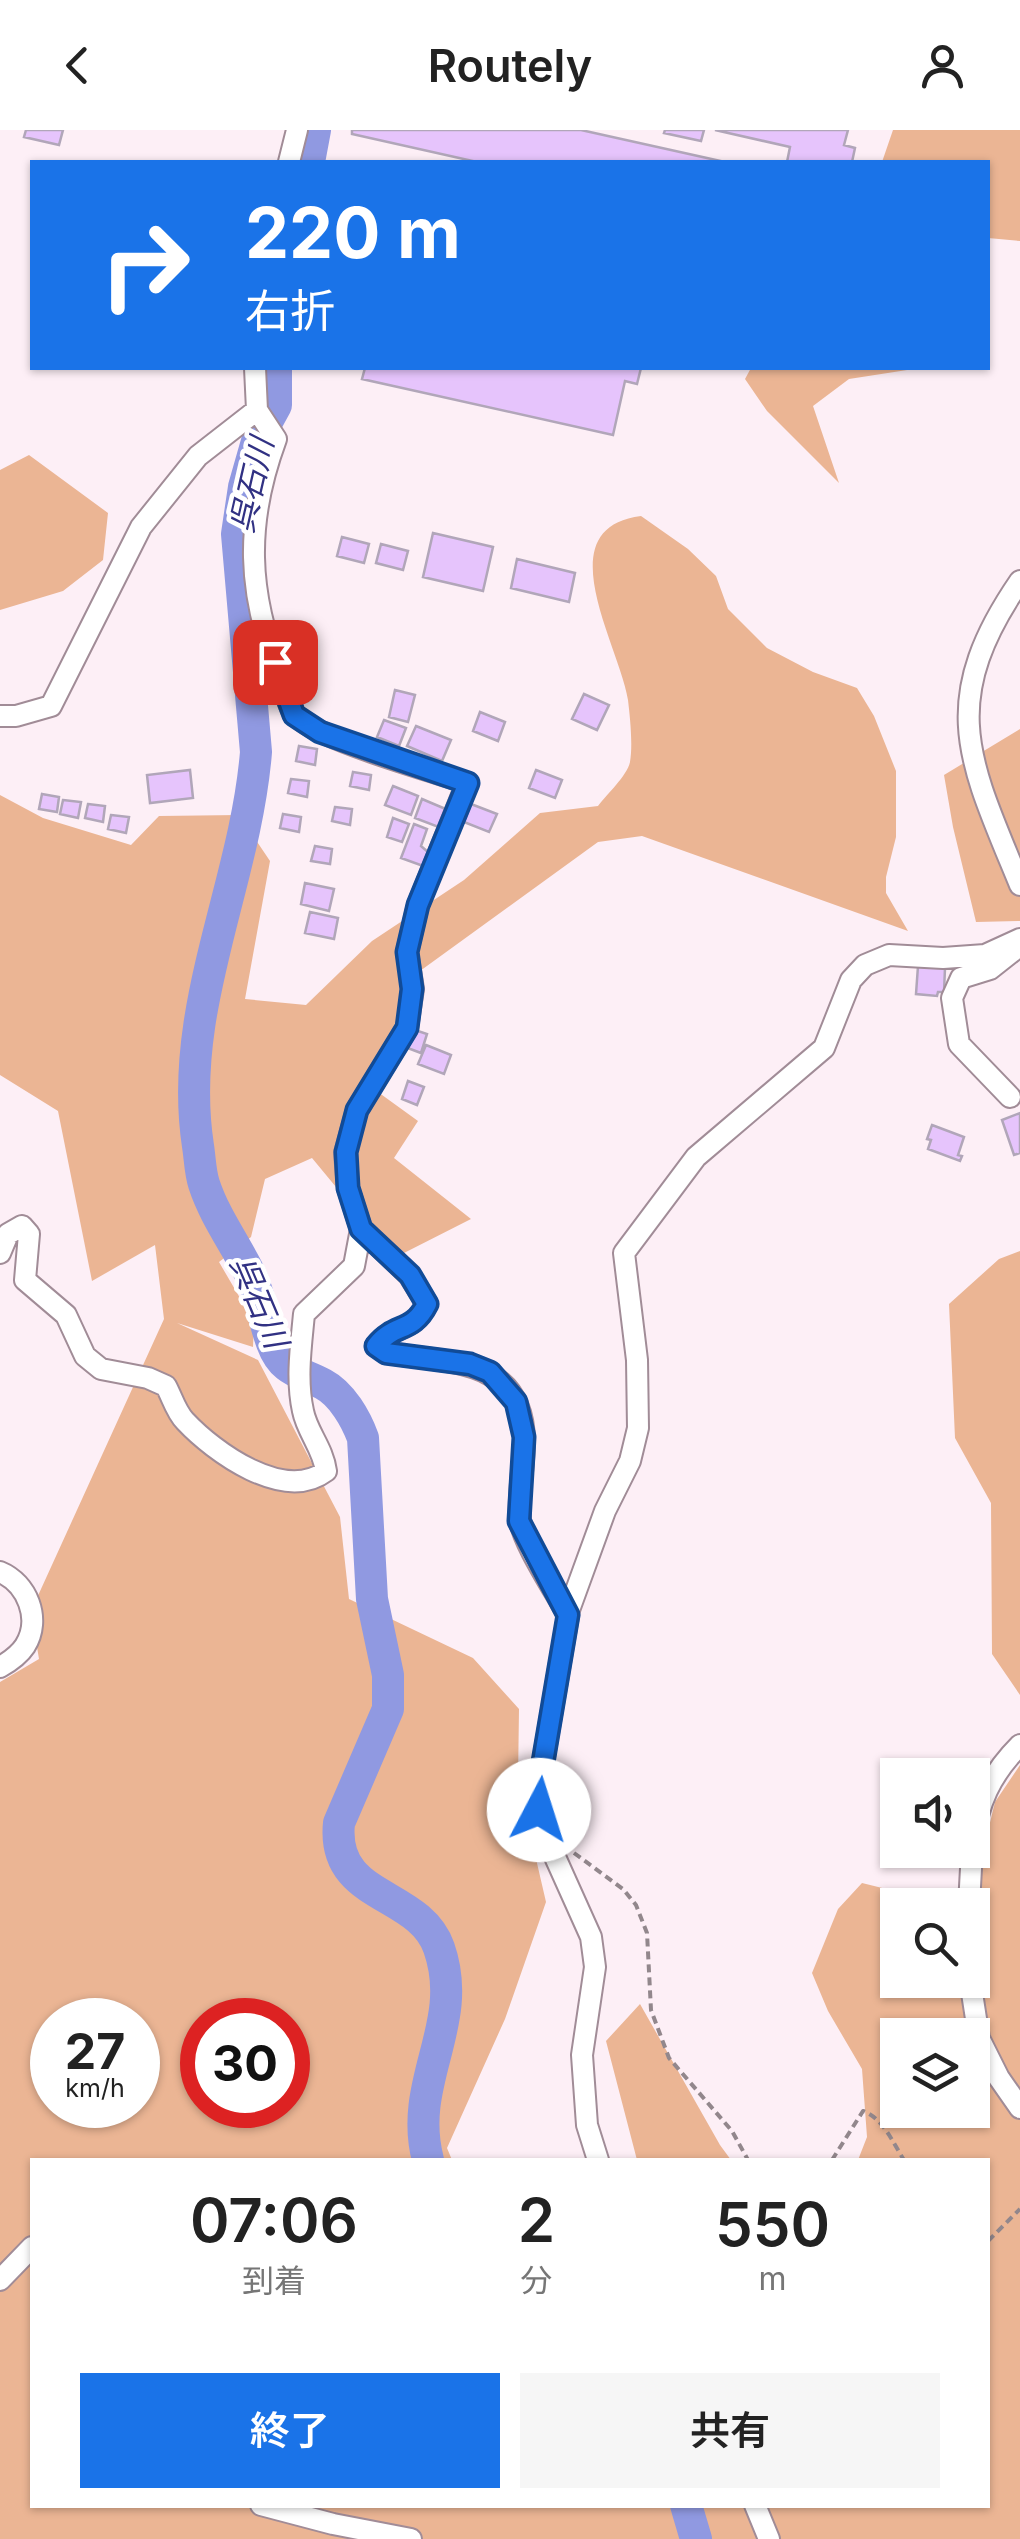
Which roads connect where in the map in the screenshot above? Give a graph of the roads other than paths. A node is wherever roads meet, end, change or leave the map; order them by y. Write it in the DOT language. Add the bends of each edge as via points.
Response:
graph roads {
  1 [pos="297,130"];
  2 [pos="290,160"];
  3 [pos="256,370"];
  4 [pos="259,411"];
  5 [pos="1020,580"];
  6 [pos="0,716"];
  7 [pos="1020,885"];
  8 [pos="1020,941"];
  9 [pos="1010,1097"];
  10 [pos="361,1229"];
  11 [pos="0,1253"];
  12 [pos="0,1572"];
  13 [pos="568,1615"];
  14 [pos="0,1667"];
  15 [pos="1020,1745"];
  16 [pos="990,1782"];
  17 [pos="973,1998"];
  18 [pos="1020,2108"];
  19 [pos="597,2158"];
  20 [pos="30,2249"];
  21 [pos="0,2280"];
  22 [pos="272,2508"];
  23 [pos="756,2508"];
  24 [pos="411,2539"];
  25 [pos="769,2539"];
  1 -- 2 [label="street"];
  3 -- 4 [label="street"];
  4 -- 6 [label="street" via="198,456 140,527 52,706"];
  4 -- 10 [label="street" via="276,438 251,553 262,632 294,715 320,732 468,783 418,905 407,952 407,1028 357,1110 346,1152"];
  5 -- 7 [label="street" via="978,658 968,731 976,776"];
  8 -- 9 [label="street" via="990,970 960,978 952,998 960,1048"];
  8 -- 13 [label="street" via="985,955 889,954 865,965 851,980 824,1048 696,1157 637,1232 624,1253 624,1273 638,1428"];
  10 -- 11 [label="street" via="354,1266 304,1314 303,1414 326,1471 316,1478 284,1480 253,1471 182,1418 166,1386 101,1369 85,1356 66,1315 25,1280 29,1234 22,1226 8,1234"];
  10 -- 13 [label="street" via="410,1275 427,1304 418,1322 376,1346 490,1372 516,1402 524,1437 519,1521"];
  12 -- 14 [label="street" via="24,1588 32,1611 25,1646"];
  13 -- 19 [label="street" via="539,1810 591,1937 595,1967 582,2056"];
  15 -- 16 [label="street"];
  17 -- 18 [label="street" via="979,2038"];
  20 -- 21 [label="street"];
  22 -- 24 [label="street"];
  23 -- 25 [label="street"];
}
